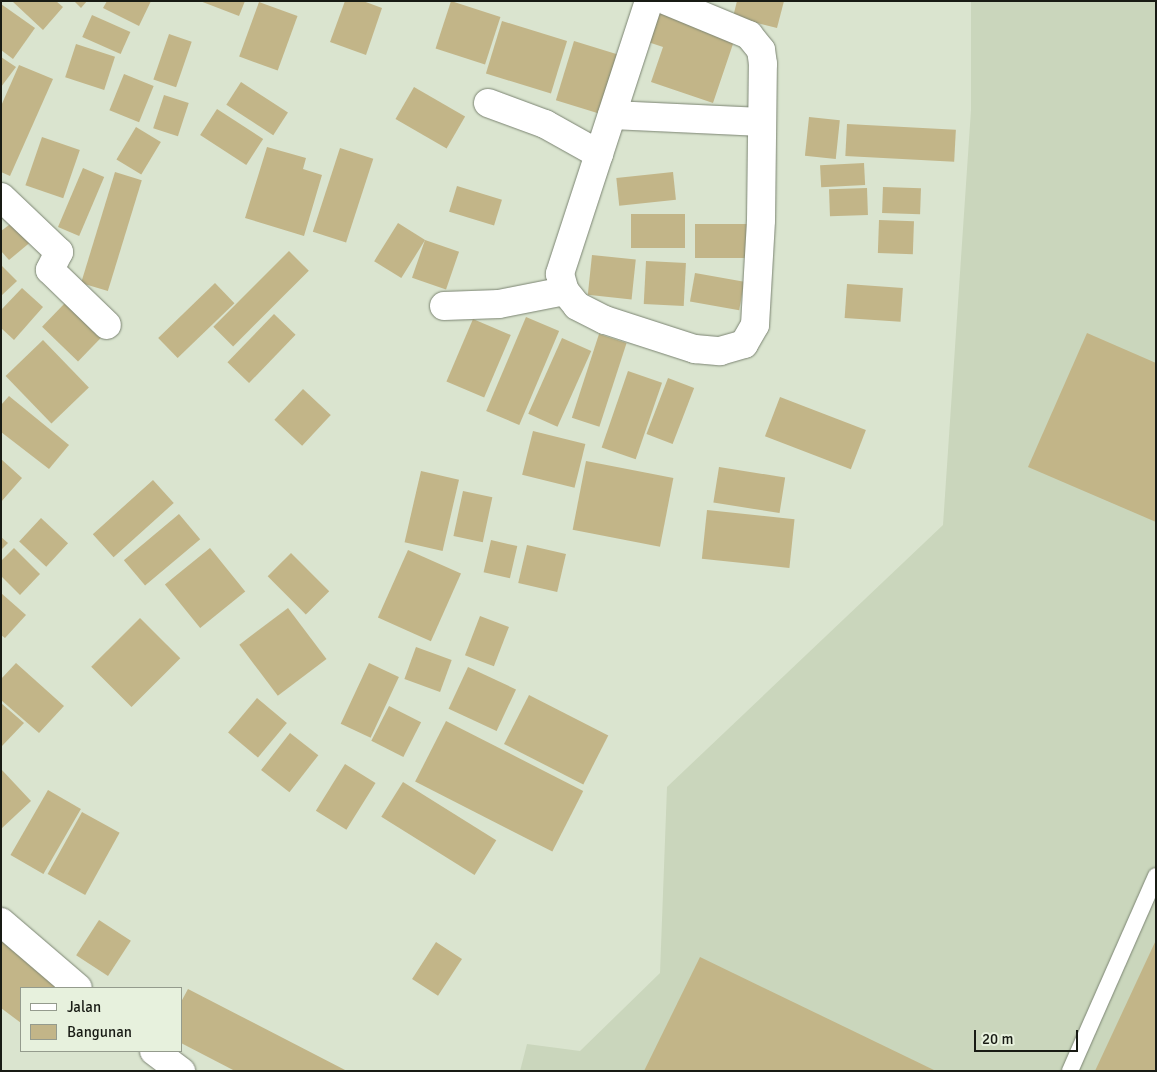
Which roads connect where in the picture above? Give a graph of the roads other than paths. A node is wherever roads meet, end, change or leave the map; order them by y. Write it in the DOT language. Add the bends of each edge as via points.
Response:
graph roads {
  1 [pos="649,1"];
  2 [pos="667,1"];
  3 [pos="488,103"];
  4 [pos="612,115"];
  5 [pos="762,122"];
  6 [pos="599,154"];
  7 [pos="1,197"];
  8 [pos="565,291"];
  9 [pos="444,306"];
  10 [pos="107,325"];
  11 [pos="1156,876"];
  12 [pos="1,922"];
  13 [pos="77,987"];
  14 [pos="155,1052"];
  15 [pos="181,1071"];
  16 [pos="1070,1071"];
  1 -- 4 [label="street"];
  2 -- 5 [label="street" via="749,35 761,50"];
  3 -- 6 [label="street" via="545,124"];
  4 -- 5 [label="street"];
  4 -- 6 [label="street"];
  5 -- 8 [label="street" via="755,325 744,344 720,351 695,349 638,333 577,306"];
  6 -- 8 [label="street" via="560,274"];
  7 -- 10 [label="street" via="59,252 50,270"];
  8 -- 9 [label="street" via="499,304"];
  11 -- 16 [label="lane"];
  12 -- 13 [label="street"];
  14 -- 15 [label="street"];
}
